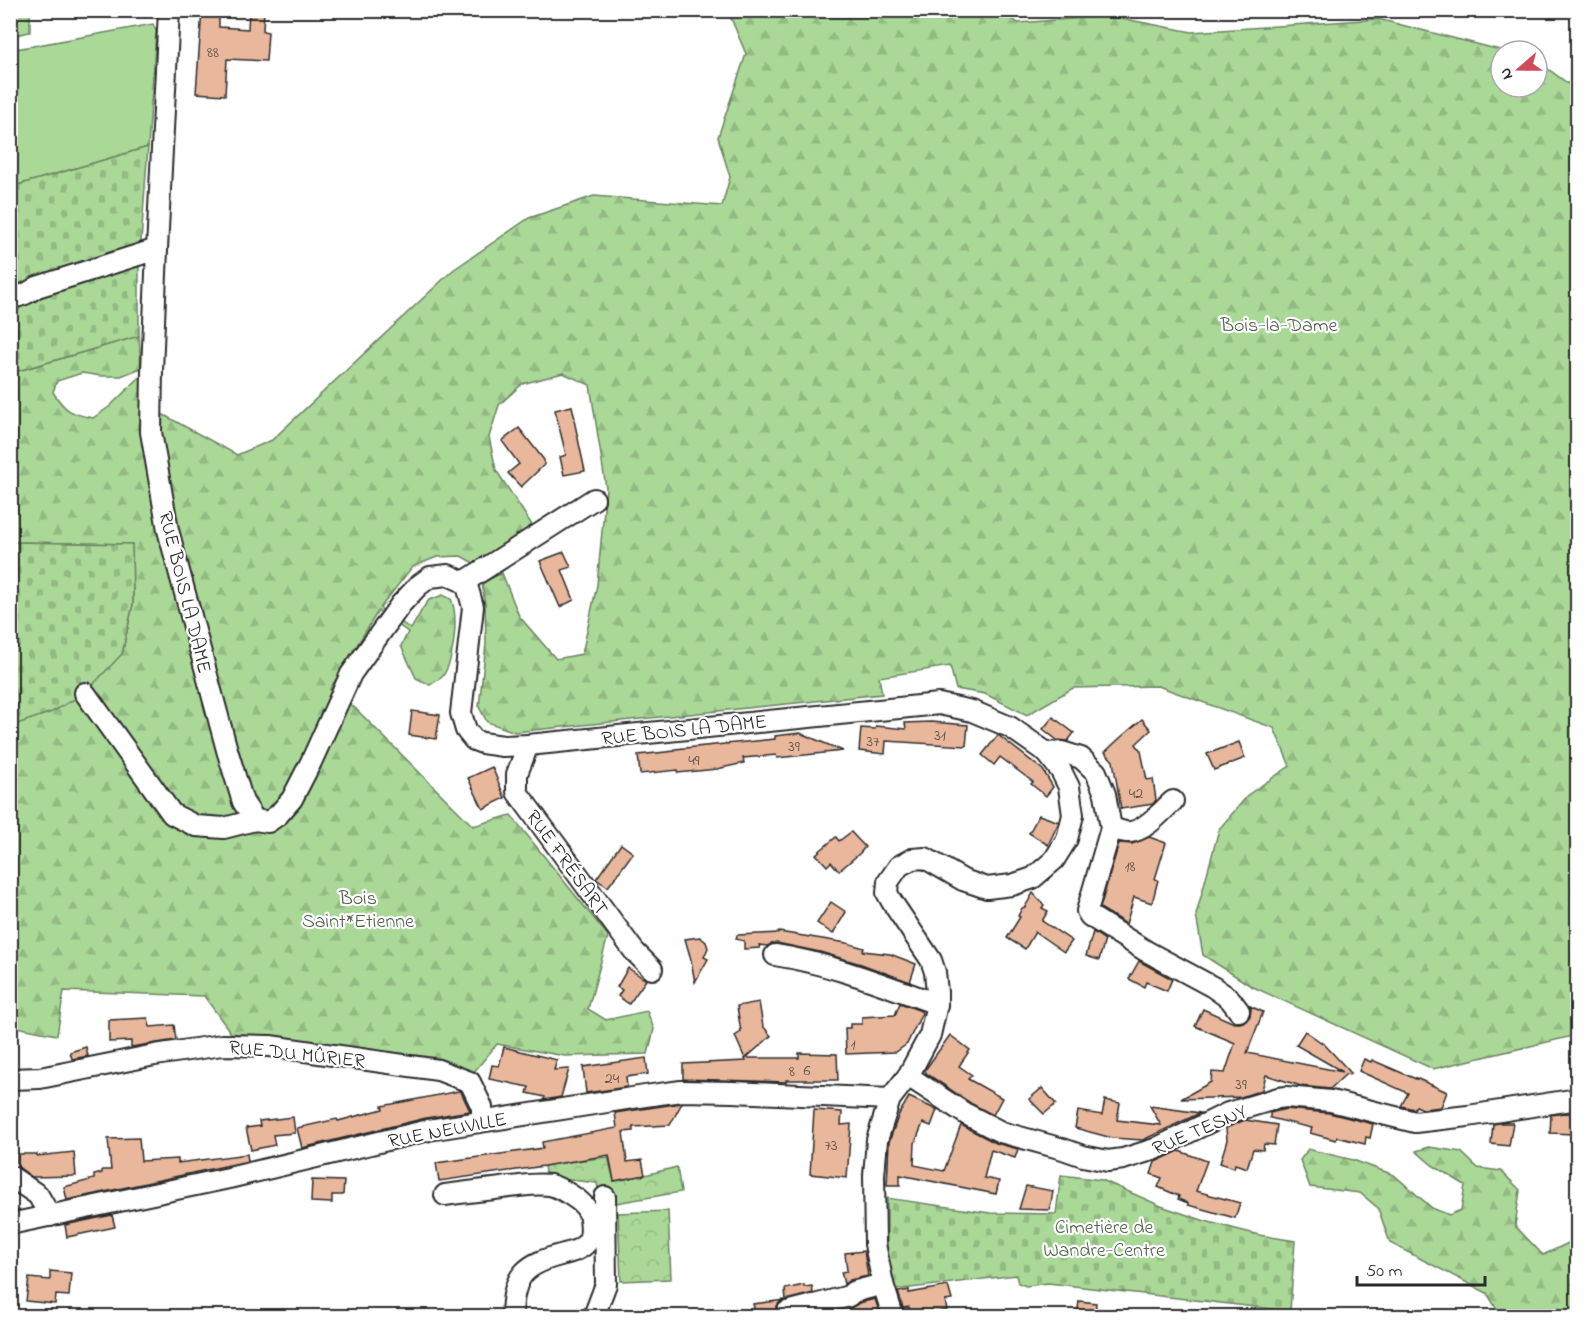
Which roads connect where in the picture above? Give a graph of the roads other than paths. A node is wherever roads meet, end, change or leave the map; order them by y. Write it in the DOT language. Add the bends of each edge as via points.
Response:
graph roads {
  1 [pos="169,10"];
  2 [pos="157,249"];
  3 [pos="37,287"];
  4 [pos="10,289"];
  5 [pos="10,298"];
  6 [pos="594,499"];
  7 [pos="464,582"];
  8 [pos="85,693"];
  9 [pos="528,745"];
  10 [pos="1047,753"];
  11 [pos="1173,801"];
  12 [pos="255,820"];
  13 [pos="1111,828"];
  14 [pos="776,955"];
  15 [pos="652,969"];
  16 [pos="937,1004"];
  17 [pos="1239,1011"];
  18 [pos="908,1076"];
  19 [pos="10,1079"];
  20 [pos="1578,1099"];
  21 [pos="890,1100"];
  22 [pos="482,1121"];
  23 [pos="10,1176"];
  24 [pos="445,1195"];
  25 [pos="605,1197"];
  26 [pos="50,1215"];
  27 [pos="10,1224"];
  28 [pos="883,1284"];
  29 [pos="787,1312"];
  30 [pos="512,1317"];
  31 [pos="594,1317"];
  32 [pos="893,1317"];
  1 -- 2 [label="street, RUE BOIS LA DAME"];
  2 -- 3 [label="street"];
  2 -- 12 [label="street, RUE BOIS LA DAME" via="151,432 158,477 168,530 227,750 243,802"];
  3 -- 4 [label="street" via="26,284"];
  3 -- 5 [label="street"];
  6 -- 7 [label="street"];
  7 -- 9 [label="street, RUE BOIS LA DAME" via="473,607 461,713 466,730 482,743"];
  7 -- 12 [label="street" via="448,575 430,577 400,604 351,674 292,799 268,822"];
  8 -- 12 [label="street" via="172,814 196,826 224,828"];
  9 -- 10 [label="street, RUE BOIS LA DAME" via="939,704 972,711 1010,727"];
  9 -- 15 [label="street, RUE FRÉSART" via="517,774 517,792 634,951"];
  10 -- 13 [label="street, RUE BOIS LA DAME" via="1062,752 1081,758 1096,772"];
  10 -- 16 [label="street, RUE BOIS LA DAME" via="1069,788 1072,816 1067,839 1054,860 1033,878 987,888 963,880 925,858 899,866 888,882 887,893 936,972"];
  11 -- 13 [label="street" via="1138,830 1128,833"];
  13 -- 17 [label="street, RUE BOIS LA DAME" via="1088,911 1090,916 1213,987"];
  14 -- 16 [label="street" via="830,967"];
  16 -- 18 [label="street, RUE BOIS LA DAME" via="930,1035"];
  18 -- 20 [label="street, RUE TESNY" via="1001,1132 1108,1161 1155,1149 1228,1113 1278,1098 1331,1101 1415,1122"];
  18 -- 21 [label="street, RUE BOIS LA DAME"];
  19 -- 22 [label="street, RUE DU MÛRIER" via="40,1078 222,1045 270,1046 438,1070 470,1082 482,1107"];
  21 -- 22 [label="street, RUE NEUVILLE" via="681,1091"];
  21 -- 28 [label="street, RUE BOIS LA DAME" via="877,1140 874,1175 875,1244"];
  22 -- 26 [label="street, RUE NEUVILLE"];
  23 -- 26 [label="street" via="38,1195"];
  24 -- 30 [label="street" via="552,1185 587,1208 589,1240 573,1252 536,1263 523,1272 517,1282"];
  25 -- 31 [label="street" via="606,1284"];
  26 -- 27 [label="street, RUE NEUVILLE"];
  28 -- 29 [label="street"];
  28 -- 32 [label="street, RUE BOIS LA DAME"];
}
